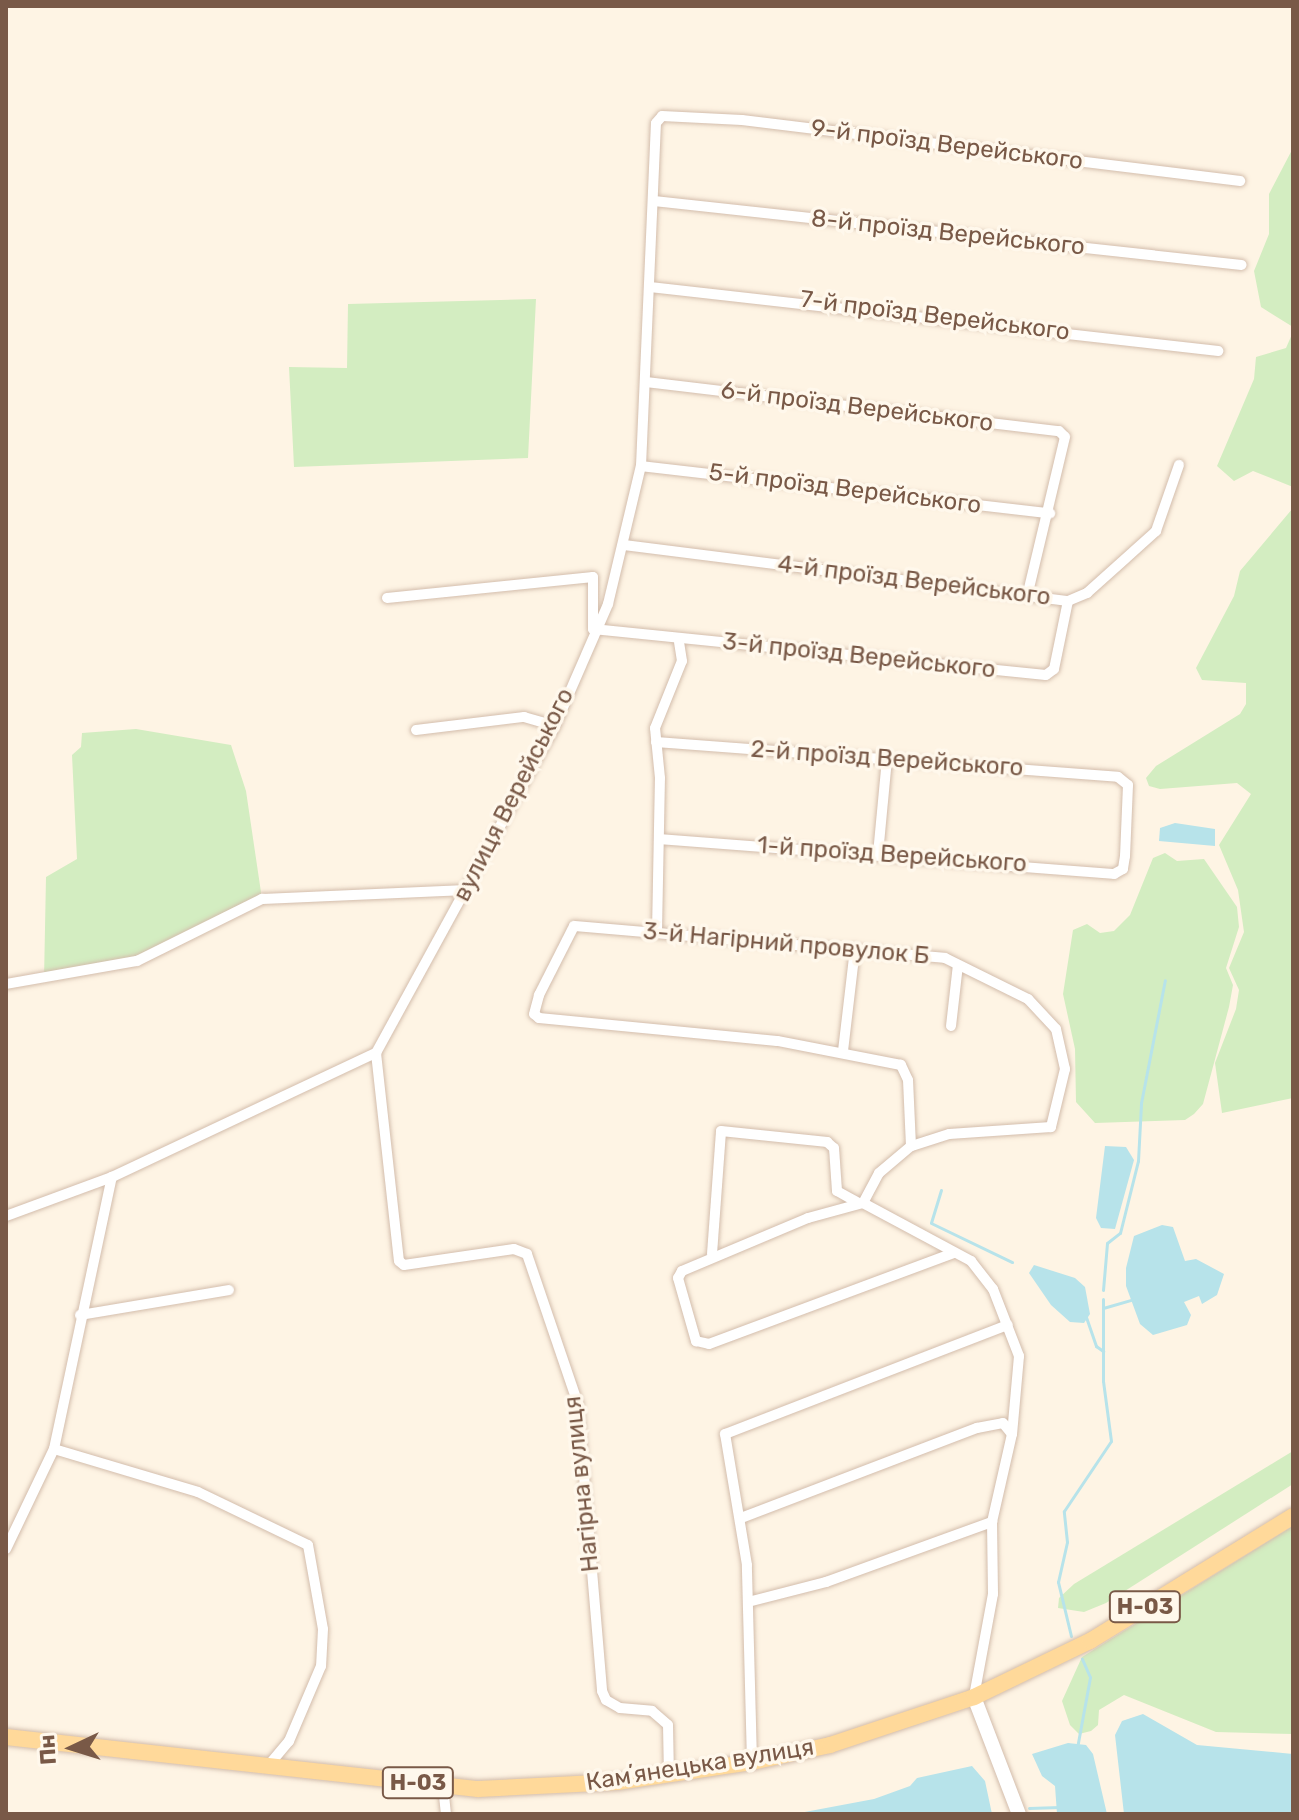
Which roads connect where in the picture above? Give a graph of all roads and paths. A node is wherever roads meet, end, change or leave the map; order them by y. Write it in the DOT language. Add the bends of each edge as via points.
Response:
graph roads {
  1 [pos="656,123"];
  2 [pos="1240,181"];
  3 [pos="654,201"];
  4 [pos="1242,265"];
  5 [pos="650,287"];
  6 [pos="1218,351"];
  7 [pos="646,382"];
  8 [pos="1179,465"];
  9 [pos="641,466"];
  10 [pos="1050,513"];
  11 [pos="624,545"];
  12 [pos="1028,592"];
  13 [pos="387,598"];
  14 [pos="1068,601"];
  15 [pos="593,629"];
  16 [pos="679,642"];
  17 [pos="555,726"];
  18 [pos="416,730"];
  19 [pos="656,742"];
  20 [pos="887,759"];
  21 [pos="660,839"];
  22 [pos="878,854"];
  23 [pos="1123,869"];
  24 [pos="467,890"];
  25 [pos="657,932"];
  26 [pos="855,949"];
  27 [pos="958,965"];
  28 [pos="6,984"];
  29 [pos="951,1026"];
  30 [pos="843,1051"];
  31 [pos="376,1053"];
  32 [pos="911,1146"];
  33 [pos="112,1177"];
  34 [pos="844,1199"];
  35 [pos="863,1203"];
  36 [pos="834,1208"];
  37 [pos="6,1216"];
  38 [pos="954,1253"];
  39 [pos="712,1254"];
  40 [pos="229,1290"];
  41 [pos="80,1315"];
  42 [pos="1008,1325"];
  43 [pos="1012,1434"];
  44 [pos="54,1449"];
  45 [pos="1293,1516"];
  46 [pos="741,1518"];
  47 [pos="992,1522"];
  48 [pos="6,1549"];
  49 [pos="748,1602"];
  50 [pos="974,1697"];
  51 [pos="6,1737"];
  52 [pos="752,1762"];
  53 [pos="268,1766"];
  54 [pos="669,1775"];
  55 [pos="443,1786"];
  56 [pos="446,1814"];
  57 [pos="1019,1814"];
  1 -- 2 [label="street, 9-й проїзд Верейського" via="662,116 742,120"];
  1 -- 3 [label="street, вулиця Верейського"];
  3 -- 4 [label="street, 8-й проїзд Верейського"];
  3 -- 5 [label="street, вулиця Верейського"];
  5 -- 6 [label="street, 7-й проїзд Верейського"];
  5 -- 7 [label="street, вулиця Верейського"];
  7 -- 9 [label="street, вулиця Верейського"];
  7 -- 10 [label="street, 6-й проїзд Верейського" via="1059,431 1065,437"];
  8 -- 14 [label="street, 4-й проїзд Верейського" via="1156,531 1087,593"];
  9 -- 10 [label="street, 5-й проїзд Верейського"];
  9 -- 11 [label="street, вулиця Верейського"];
  10 -- 12 [label="street"];
  11 -- 12 [label="street, 4-й проїзд Верейського"];
  11 -- 15 [label="street, вулиця Верейського" via="608,604"];
  12 -- 14 [label="street, 4-й проїзд Верейського"];
  13 -- 15 [label="street" via="593,577"];
  14 -- 16 [label="street, 3-й проїзд Верейського" via="1054,669 1046,675 698,638"];
  15 -- 16 [label="street, 3-й проїзд Верейського"];
  15 -- 17 [label="street, вулиця Верейського"];
  16 -- 19 [label="street" via="685,650 655,728"];
  17 -- 18 [label="street" via="524,717"];
  17 -- 24 [label="street, вулиця Верейського"];
  19 -- 20 [label="street, 2-й проїзд Верейського"];
  19 -- 21 [label="street"];
  20 -- 22 [label="street"];
  20 -- 23 [label="street, 2-й проїзд Верейського" via="1118,777 1128,785"];
  21 -- 22 [label="street, 1-й проїзд Верейського"];
  21 -- 25 [label="street"];
  22 -- 23 [label="street, 1-й проїзд Верейського" via="1114,874"];
  24 -- 28 [label="street" via="262,899 137,961"];
  24 -- 31 [label="street, вулиця Верейського"];
  25 -- 26 [label="street, 3-й Нагірний провулок Б"];
  25 -- 30 [label="street, 3-й Нагірний провулок Б" via="574,926 534,1014"];
  26 -- 27 [label="street, 3-й Нагірний провулок Б" via="945,958"];
  26 -- 30 [label="street"];
  27 -- 29 [label="street"];
  27 -- 32 [label="street, 3-й Нагірний провулок Б" via="1028,999 1052,1022 1065,1069 1056,1122 1051,1127 949,1134"];
  30 -- 32 [label="street, 3-й Нагірний провулок Б" via="901,1065 906,1071"];
  31 -- 33 [label="street"];
  31 -- 54 [label="street, Нагірна вулиця" via="399,1261 404,1265 514,1249 527,1254 578,1404 602,1691 620,1708 652,1711 668,1725"];
  32 -- 35 [label="street" via="879,1173"];
  33 -- 37 [label="street"];
  33 -- 41 [label="street"];
  34 -- 35 [label="street"];
  34 -- 36 [label="street"];
  34 -- 39 [label="street" via="837,1191 832,1145 721,1131"];
  35 -- 36 [label="street"];
  35 -- 38 [label="street"];
  36 -- 39 [label="street"];
  38 -- 39 [label="street" via="701,1346 678,1278 689,1265"];
  38 -- 42 [label="street" via="983,1275"];
  40 -- 41 [label="street"];
  41 -- 44 [label="street"];
  42 -- 43 [label="street" via="1019,1356"];
  42 -- 46 [label="street" via="725,1434"];
  43 -- 46 [label="street" via="1003,1423 977,1428"];
  43 -- 47 [label="street"];
  44 -- 48 [label="street"];
  44 -- 53 [label="street" via="198,1492 308,1545 323,1629 321,1666 289,1741"];
  45 -- 50 [label="main road, Камʼянецька вулиця / Н-03" via="1090,1641"];
  46 -- 49 [label="street"];
  47 -- 49 [label="street" via="826,1582"];
  47 -- 50 [label="street" via="994,1579"];
  49 -- 52 [label="street"];
  50 -- 52 [label="main road, Камʼянецька вулиця / Н-03" via="830,1745"];
  50 -- 57 [label="street"];
  51 -- 53 [label="main road, Камʼянецька вулиця / Н-03"];
  52 -- 54 [label="main road, Камʼянецька вулиця / Н-03"];
  53 -- 55 [label="main road, Камʼянецька вулиця / Н-03"];
  54 -- 55 [label="main road, Камʼянецька вулиця / Н-03"];
  55 -- 56 [label="street"];
}
